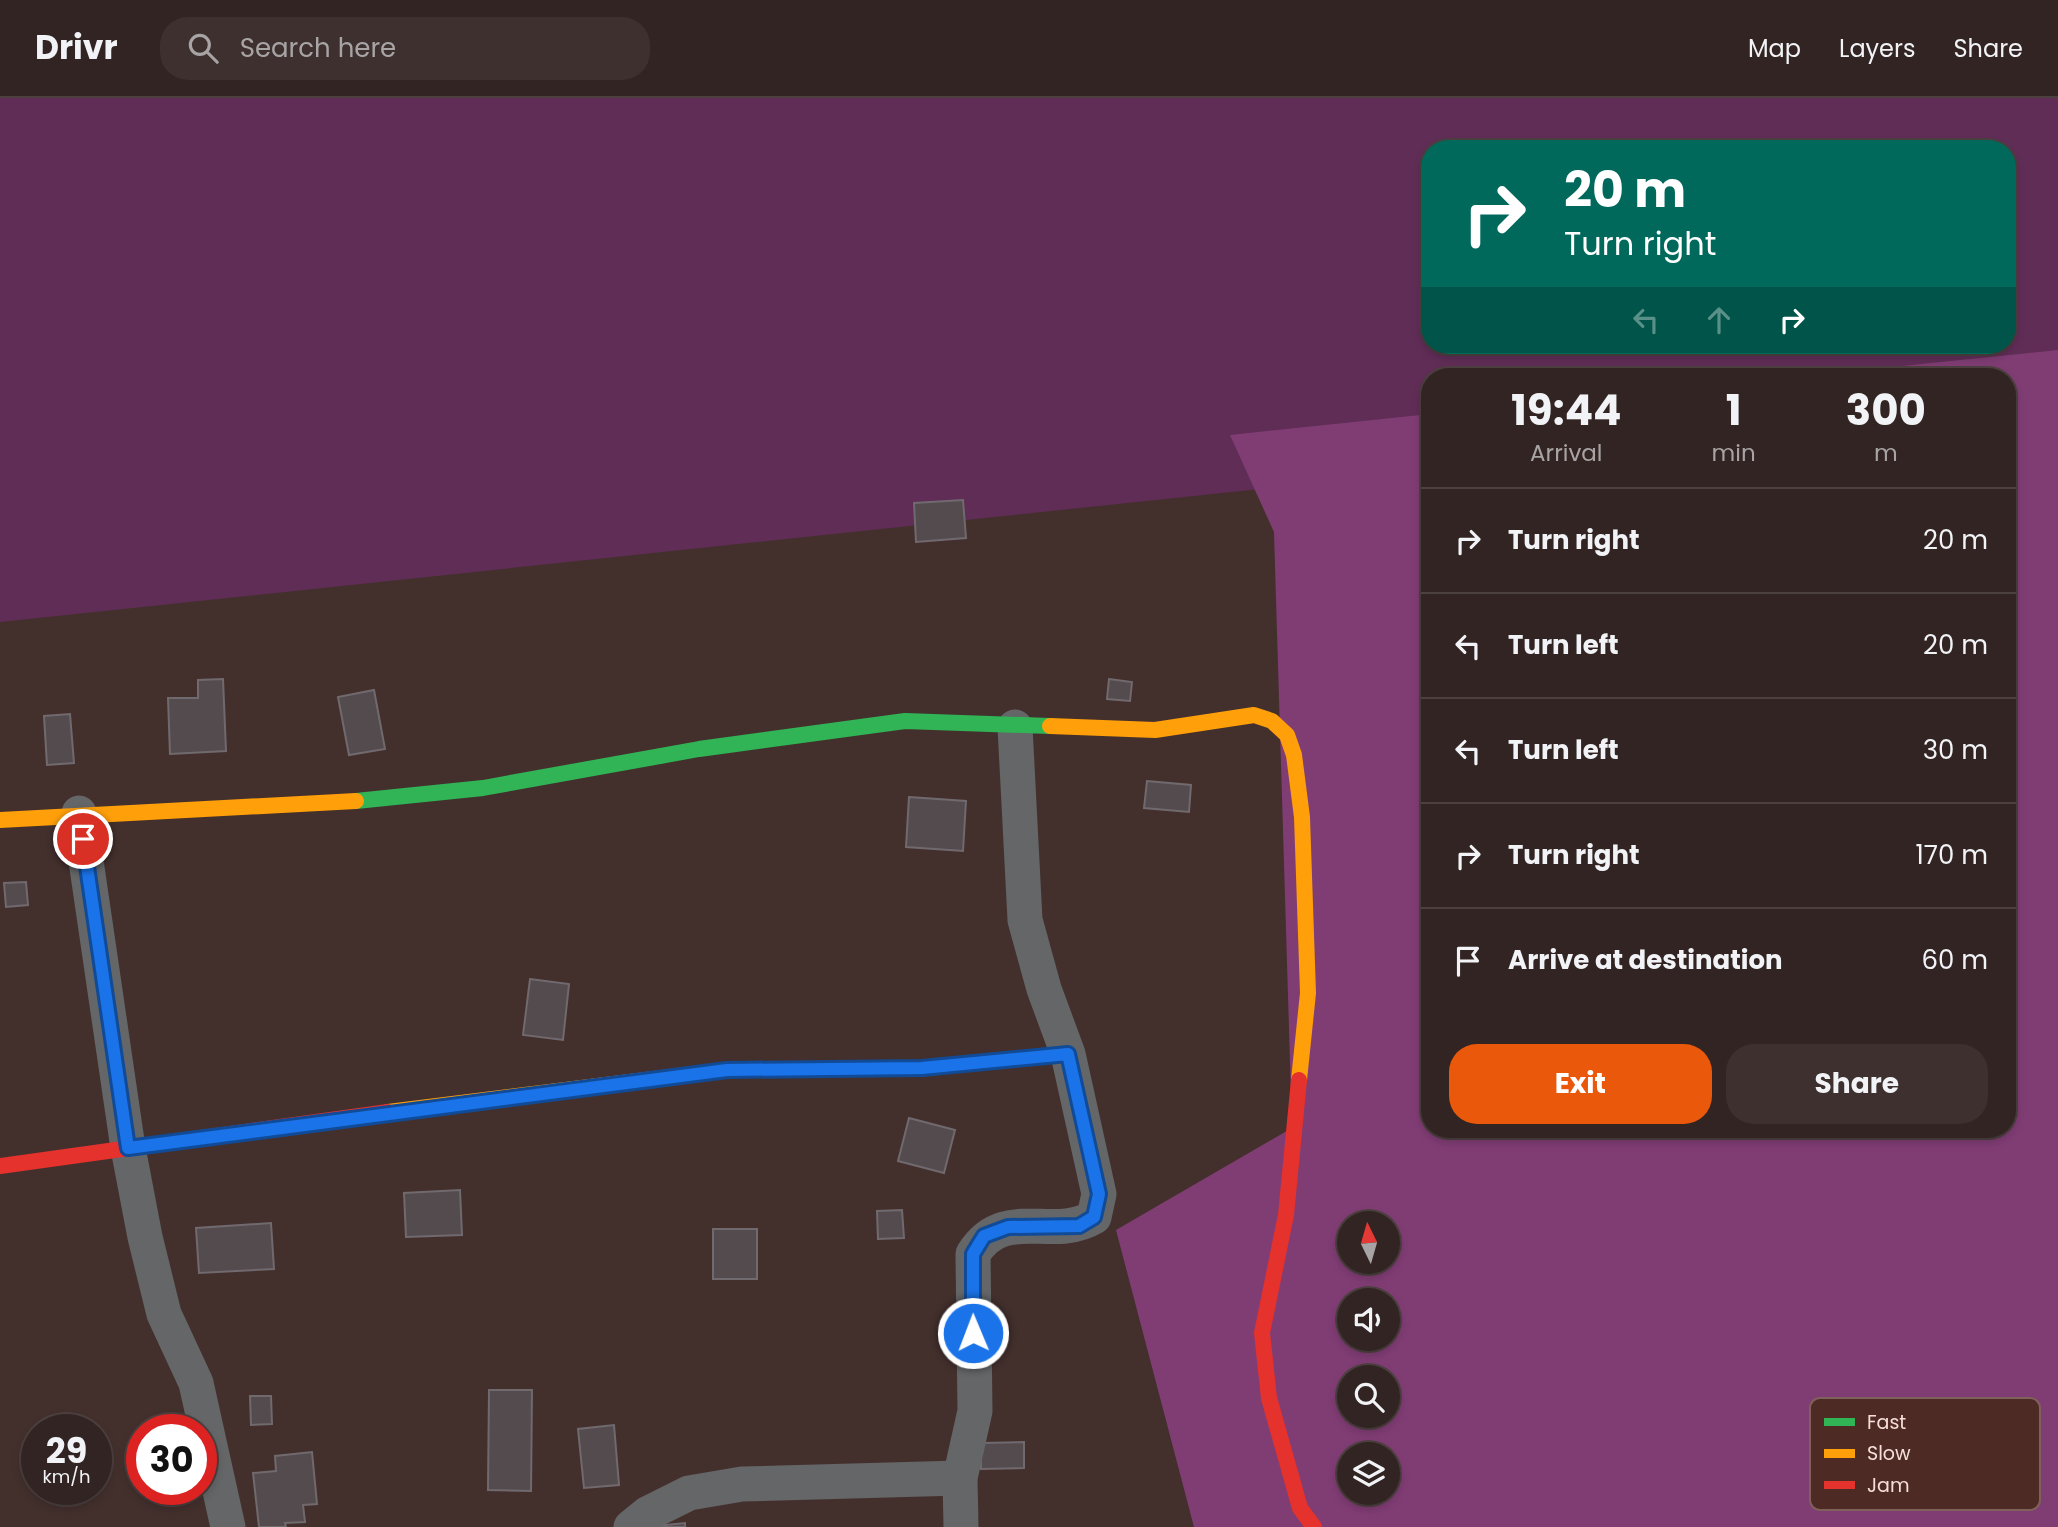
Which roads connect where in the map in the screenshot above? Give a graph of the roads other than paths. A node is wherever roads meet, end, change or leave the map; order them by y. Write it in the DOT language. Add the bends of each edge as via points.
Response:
graph roads {
  1 [pos="1014,727"];
  2 [pos="79,813"];
  3 [pos="0,820"];
  4 [pos="1068,1054"];
  5 [pos="128,1148"];
  6 [pos="0,1166"];
  7 [pos="960,1478"];
  8 [pos="228,1527"];
  9 [pos="631,1527"];
  10 [pos="961,1527"];
  11 [pos="1314,1527"];
  1 -- 2 [label="street" via="905,721 699,749 483,788 369,800"];
  1 -- 4 [label="street" via="1025,920"];
  1 -- 11 [label="street" via="1155,730 1254,715 1272,720 1287,735 1302,817 1308,993 1286,1215 1262,1333 1269,1398 1300,1508"];
  2 -- 3 [label="street"];
  2 -- 5 [label="street"];
  4 -- 5 [label="street" via="922,1068 727,1070"];
  4 -- 7 [label="street" via="1099,1194 1094,1217 1079,1226 1008,1227 984,1236 973,1254 975,1411"];
  5 -- 6 [label="street"];
  5 -- 8 [label="street" via="164,1314 195,1383"];
  7 -- 9 [label="street" via="742,1483 689,1493"];
  7 -- 10 [label="street"];
}
